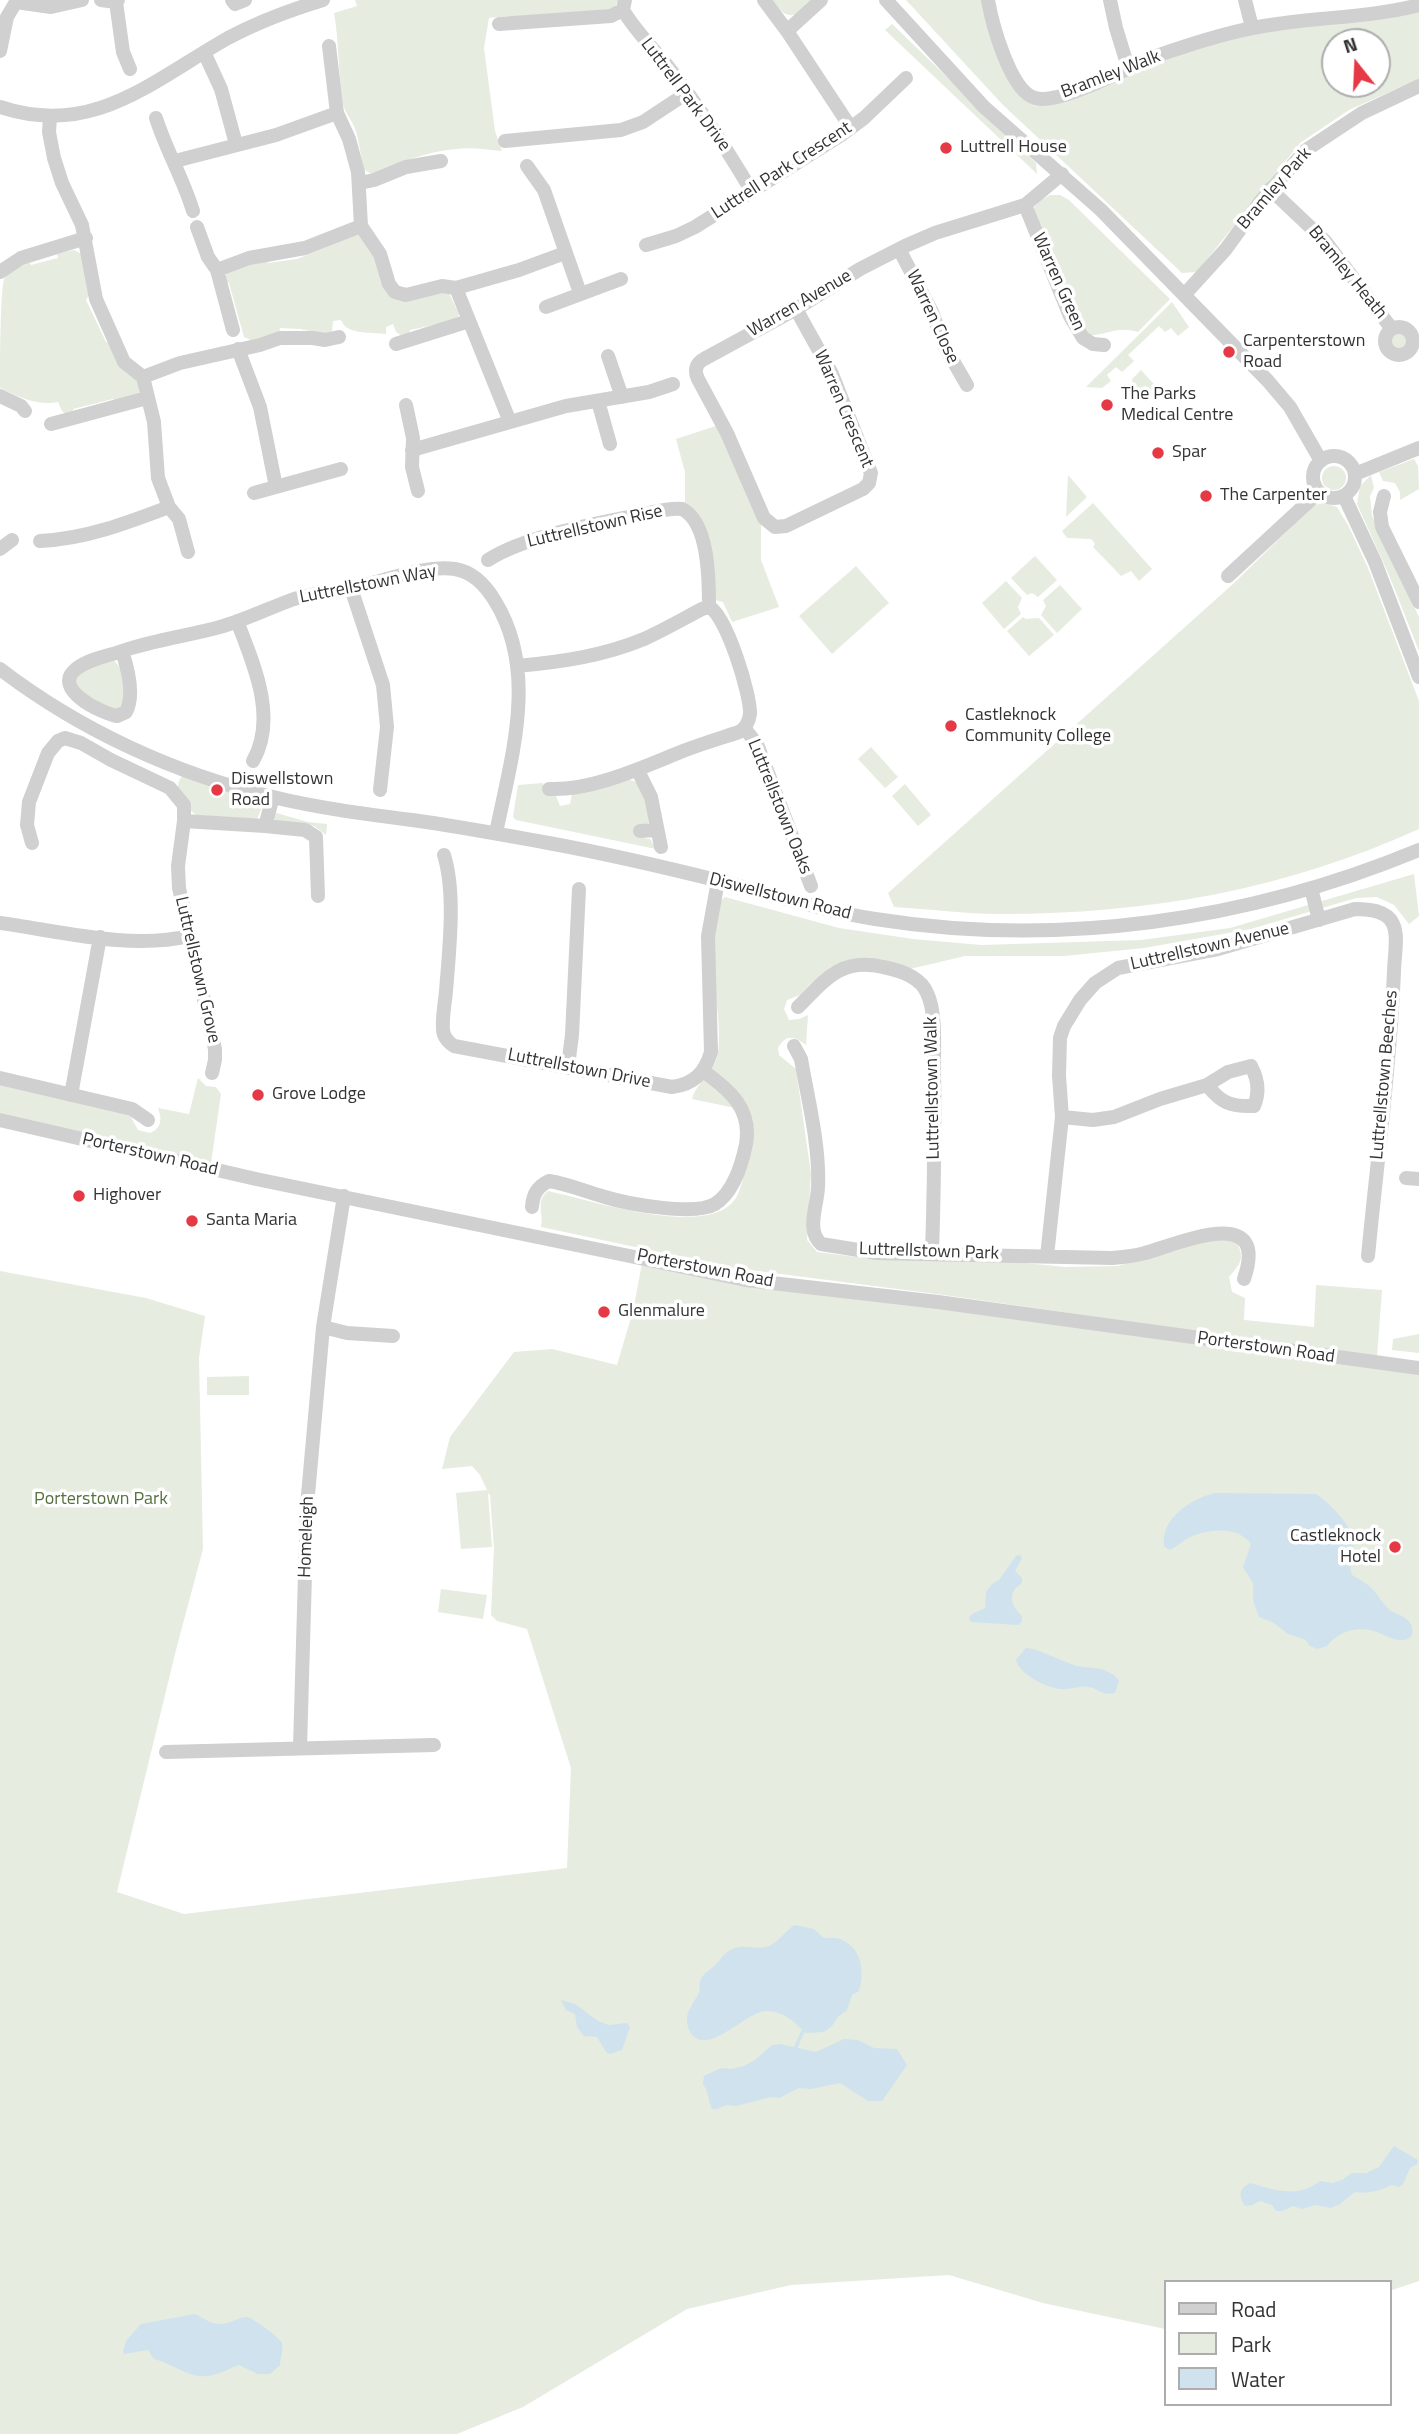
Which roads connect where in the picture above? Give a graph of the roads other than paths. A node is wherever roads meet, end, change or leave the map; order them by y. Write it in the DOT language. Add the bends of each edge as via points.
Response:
graph roads {
  1 [pos="82,0"];
  2 [pos="232,0"];
  3 [pos="245,0"];
  4 [pos="323,0"];
  5 [pos="764,0"];
  6 [pos="821,0"];
  7 [pos="886,0"];
  8 [pos="988,0"];
  9 [pos="1111,0"];
  10 [pos="1245,0"];
  11 [pos="16,1"];
  12 [pos="111,1"];
  13 [pos="624,5"];
  14 [pos="1419,5"];
  15 [pos="499,24"];
  16 [pos="1252,27"];
  17 [pos="787,31"];
  18 [pos="329,46"];
  19 [pos="0,51"];
  20 [pos="204,52"];
  21 [pos="1128,67"];
  22 [pos="130,69"];
  23 [pos="906,78"];
  24 [pos="1419,86"];
  25 [pos="688,93"];
  26 [pos="0,107"];
  27 [pos="337,113"];
  28 [pos="50,116"];
  29 [pos="156,118"];
  30 [pos="851,128"];
  31 [pos="505,141"];
  32 [pos="236,144"];
  33 [pos="175,161"];
  34 [pos="441,161"];
  35 [pos="527,166"];
  36 [pos="1062,174"];
  37 [pos="360,183"];
  38 [pos="751,190"];
  39 [pos="1270,190"];
  40 [pos="1025,205"];
  41 [pos="193,211"];
  42 [pos="361,226"];
  43 [pos="197,227"];
  44 [pos="86,238"];
  45 [pos="646,245"];
  46 [pos="899,249"];
  47 [pos="565,253"];
  48 [pos="1,269"];
  49 [pos="218,270"];
  50 [pos="621,279"];
  51 [pos="456,288"];
  52 [pos="580,293"];
  53 [pos="1185,294"];
  54 [pos="546,307"];
  55 [pos="796,310"];
  56 [pos="469,321"];
  57 [pos="1392,329"];
  58 [pos="233,330"];
  59 [pos="339,337"];
  60 [pos="396,344"];
  61 [pos="1104,345"];
  62 [pos="238,349"];
  63 [pos="608,356"];
  64 [pos="143,377"];
  65 [pos="673,384"];
  66 [pos="967,385"];
  67 [pos="0,396"];
  68 [pos="622,397"];
  69 [pos="147,398"];
  70 [pos="598,401"];
  71 [pos="406,405"];
  72 [pos="24,411"];
  73 [pos="510,422"];
  74 [pos="51,424"];
  75 [pos="610,444"];
  76 [pos="1419,448"];
  77 [pos="412,450"];
  78 [pos="1321,461"];
  79 [pos="341,469"];
  80 [pos="1355,474"];
  81 [pos="276,486"];
  82 [pos="418,491"];
  83 [pos="1319,492"];
  84 [pos="254,493"];
  85 [pos="1344,496"];
  86 [pos="1384,496"];
  87 [pos="169,507"];
  88 [pos="768,522"];
  89 [pos="40,541"];
  90 [pos="188,552"];
  91 [pos="488,560"];
  92 [pos="1228,576"];
  93 [pos="351,588"];
  94 [pos="1419,602"];
  95 [pos="709,607"];
  96 [pos="237,621"];
  97 [pos="122,651"];
  98 [pos="517,666"];
  99 [pos="0,669"];
  100 [pos="1419,677"];
  101 [pos="745,729"];
  102 [pos="253,761"];
  103 [pos="638,771"];
  104 [pos="380,790"];
  105 [pos="558,793"];
  106 [pos="273,797"];
  107 [pos="184,821"];
  108 [pos="265,827"];
  109 [pos="640,831"];
  110 [pos="656,831"];
  111 [pos="496,833"];
  112 [pos="32,843"];
  113 [pos="661,847"];
  114 [pos="1419,849"];
  115 [pos="444,855"];
  116 [pos="718,881"];
  117 [pos="811,886"];
  118 [pos="1311,888"];
  119 [pos="579,889"];
  120 [pos="318,896"];
  121 [pos="1369,909"];
  122 [pos="1319,920"];
  123 [pos="0,923"];
  124 [pos="189,936"];
  125 [pos="100,937"];
  126 [pos="798,1007"];
  127 [pos="794,1046"];
  128 [pos="568,1066"];
  129 [pos="703,1071"];
  130 [pos="212,1073"];
  131 [pos="0,1078"];
  132 [pos="1207,1086"];
  133 [pos="71,1095"];
  134 [pos="1062,1117"];
  135 [pos="0,1120"];
  136 [pos="148,1120"];
  137 [pos="344,1196"];
  138 [pos="532,1207"];
  139 [pos="932,1253"];
  140 [pos="1047,1256"];
  141 [pos="1368,1256"];
  142 [pos="1244,1279"];
  143 [pos="323,1327"];
  144 [pos="393,1336"];
  145 [pos="1419,1368"];
  146 [pos="434,1745"];
  147 [pos="300,1747"];
  148 [pos="166,1752"];
  1 -- 11 [label="street" via="51,7"];
  2 -- 3 [label="street" via="235,4"];
  4 -- 20 [label="street" via="274,16"];
  5 -- 17 [label="street"];
  6 -- 17 [label="street"];
  7 -- 36 [label="street" via="984,107"];
  8 -- 21 [label="street, Bramley Walk" via="996,35 1016,80 1035,98 1088,88"];
  9 -- 21 [label="street"];
  10 -- 16 [label="street"];
  11 -- 19 [label="street"];
  12 -- 22 [label="street"];
  13 -- 15 [label="street" via="611,16"];
  13 -- 25 [label="street, Luttrell Park Drive" via="635,30"];
  14 -- 16 [label="street, Bramley Walk"];
  16 -- 21 [label="street, Bramley Walk"];
  17 -- 30 [label="street"];
  18 -- 27 [label="street"];
  20 -- 28 [label="street" via="118,103 89,113"];
  20 -- 32 [label="street" via="220,85"];
  23 -- 30 [label="street, Luttrell Park Crescent"];
  24 -- 39 [label="street, Bramley Park" via="1335,129 1304,152"];
  25 -- 31 [label="street" via="643,122 621,130"];
  25 -- 38 [label="street, Luttrell Park Drive"];
  26 -- 28 [label="street"];
  27 -- 32 [label="street"];
  27 -- 37 [label="street" via="353,150"];
  28 -- 44 [label="street" via="58,172"];
  29 -- 33 [label="street"];
  30 -- 38 [label="street, Luttrell Park Crescent"];
  32 -- 33 [label="street"];
  33 -- 41 [label="street"];
  34 -- 37 [label="street"];
  35 -- 47 [label="street" via="544,190"];
  36 -- 40 [label="street, Warren Avenue"];
  36 -- 53 [label="street"];
  37 -- 42 [label="street"];
  38 -- 45 [label="street, Luttrell Park Crescent" via="695,227"];
  39 -- 53 [label="street, Bramley Park"];
  39 -- 57 [label="street, Bramley Heath" via="1325,241"];
  40 -- 46 [label="street, Warren Avenue"];
  40 -- 61 [label="street, Warren Green" via="1070,316 1083,338"];
  42 -- 49 [label="street" via="305,248 248,258"];
  42 -- 51 [label="street" via="380,254 396,292 406,295 442,286"];
  43 -- 49 [label="street"];
  44 -- 48 [label="street"];
  44 -- 64 [label="street" via="96,299 124,362"];
  46 -- 55 [label="street, Warren Avenue"];
  46 -- 66 [label="street, Warren Close"];
  47 -- 51 [label="street"];
  47 -- 52 [label="street"];
  49 -- 58 [label="street"];
  50 -- 52 [label="street"];
  51 -- 56 [label="street"];
  52 -- 54 [label="street"];
  53 -- 78 [label="street" via="1285,400"];
  55 -- 88 [label="street, Warren Avenue" via="701,360 695,372"];
  55 -- 88 [label="street, Warren Crescent" via="832,374 871,473 863,489 786,526"];
  56 -- 60 [label="street"];
  56 -- 73 [label="street"];
  59 -- 62 [label="street" via="286,337"];
  62 -- 64 [label="street"];
  62 -- 81 [label="street" via="260,407"];
  63 -- 68 [label="street"];
  64 -- 69 [label="street"];
  65 -- 68 [label="street"];
  67 -- 72 [label="street"];
  68 -- 70 [label="street"];
  69 -- 74 [label="street"];
  69 -- 87 [label="street" via="154,422 158,478"];
  70 -- 73 [label="street"];
  70 -- 75 [label="street"];
  71 -- 77 [label="street"];
  73 -- 77 [label="street"];
  76 -- 80 [label="street"];
  77 -- 82 [label="street"];
  78 -- 80 [label="street" via="1340,457 1350,463"];
  78 -- 83 [label="street" via="1313,476"];
  79 -- 81 [label="street"];
  80 -- 85 [label="street" via="1354,485"];
  81 -- 84 [label="street"];
  83 -- 85 [label="street" via="1330,498"];
  83 -- 92 [label="street"];
  85 -- 100 [label="street"];
  86 -- 94 [label="street" via="1382,527"];
  87 -- 89 [label="street" via="92,533"];
  87 -- 90 [label="street" via="179,519"];
  91 -- 95 [label="street, Luttrellstown Rise" via="502,551 561,533 682,509 695,520 706,555"];
  93 -- 96 [label="street, Luttrellstown Way" via="294,599"];
  93 -- 98 [label="street, Luttrellstown Way" via="433,570 471,574 502,614"];
  93 -- 104 [label="street" via="383,685 387,727"];
  95 -- 98 [label="street" via="612,650"];
  95 -- 101 [label="street" via="720,616 733,646 750,706"];
  96 -- 97 [label="street, Luttrellstown Way"];
  96 -- 102 [label="street" via="262,706 260,747"];
  97 -- 97 [label="street, Luttrellstown Way" via="130,702 126,712 117,716 75,695 69,683 76,669"];
  98 -- 111 [label="street, Luttrellstown Way" via="516,732"];
  99 -- 106 [label="street, Diswellstown Road" via="109,737 182,769"];
  101 -- 103 [label="street"];
  101 -- 117 [label="street, Luttrellstown Oaks" via="757,744"];
  103 -- 105 [label="street"];
  103 -- 110 [label="street" via="651,797"];
  106 -- 108 [label="street"];
  106 -- 111 [label="street, Diswellstown Road"];
  107 -- 108 [label="street"];
  107 -- 112 [label="street" via="182,800 170,788 65,738 48,753 29,802 27,825"];
  107 -- 124 [label="street, Luttrellstown Grove" via="178,878"];
  108 -- 120 [label="street" via="305,830 316,837"];
  109 -- 110 [label="street"];
  110 -- 113 [label="street"];
  111 -- 116 [label="street, Diswellstown Road"];
  114 -- 118 [label="street, Diswellstown Road"];
  115 -- 128 [label="street, Luttrellstown Drive" via="450,889 445,1038 454,1046"];
  116 -- 118 [label="street, Diswellstown Road" via="874,919 1018,930 1094,928 1191,916"];
  116 -- 129 [label="street" via="708,936 711,1046"];
  118 -- 122 [label="street"];
  119 -- 128 [label="street"];
  121 -- 122 [label="street, Luttrellstown Avenue"];
  121 -- 141 [label="street, Luttrellstown Beeches" via="1391,920 1395,934"];
  122 -- 134 [label="street, Luttrellstown Avenue" via="1218,949 1118,968 1095,983 1060,1038"];
  123 -- 125 [label="street"];
  124 -- 125 [label="street" via="160,941"];
  124 -- 130 [label="street, Luttrellstown Grove" via="215,1049"];
  125 -- 133 [label="street"];
  126 -- 139 [label="street, Luttrellstown Walk" via="835,971 854,964 906,974 928,993 934,1055"];
  127 -- 139 [label="street, Luttrellstown Park" via="801,1059 816,1155 814,1238 821,1244 877,1253"];
  128 -- 129 [label="street, Luttrellstown Drive" via="672,1087 686,1085"];
  129 -- 138 [label="street" via="739,1102 747,1119 738,1170 728,1192 714,1205 696,1210 665,1208 606,1198 549,1181 532,1197"];
  131 -- 133 [label="street"];
  132 -- 134 [label="street" via="1114,1117"];
  133 -- 136 [label="street" via="132,1109"];
  134 -- 140 [label="street, Luttrellstown Avenue"];
  135 -- 137 [label="street, Porterstown Road"];
  137 -- 143 [label="street, Homeleigh"];
  137 -- 145 [label="street, Porterstown Road" via="746,1280"];
  139 -- 140 [label="street, Luttrellstown Park"];
  140 -- 142 [label="street, Luttrellstown Park" via="1112,1258 1200,1236 1231,1234 1248,1245"];
  143 -- 144 [label="street"];
  143 -- 147 [label="street, Homeleigh" via="307,1506"];
  146 -- 147 [label="street"];
  147 -- 148 [label="street"];
}
